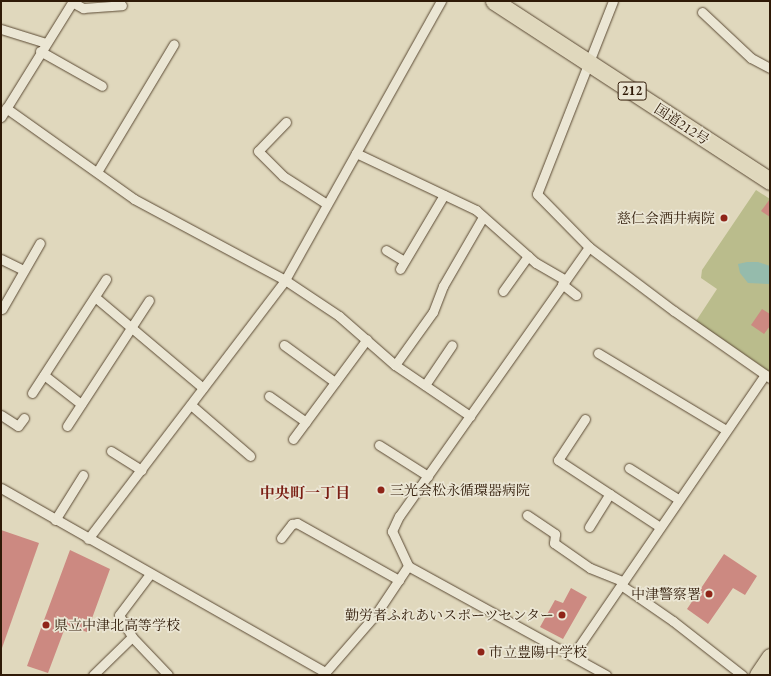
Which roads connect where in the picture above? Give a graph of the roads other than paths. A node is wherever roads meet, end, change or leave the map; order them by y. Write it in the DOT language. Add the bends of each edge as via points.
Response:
graph roads {
  1 [pos="73,1"];
  2 [pos="441,1"];
  3 [pos="494,1"];
  4 [pos="613,1"];
  5 [pos="122,5"];
  6 [pos="702,12"];
  7 [pos="1,29"];
  8 [pos="46,43"];
  9 [pos="174,44"];
  10 [pos="40,51"];
  11 [pos="588,62"];
  12 [pos="770,68"];
  13 [pos="102,86"];
  14 [pos="6,108"];
  15 [pos="1,117"];
  16 [pos="286,122"];
  17 [pos="356,153"];
  18 [pos="97,172"];
  19 [pos="770,180"];
  20 [pos="444,195"];
  21 [pos="327,204"];
  22 [pos="484,217"];
  23 [pos="40,244"];
  24 [pos="589,247"];
  25 [pos="386,250"];
  26 [pos="528,256"];
  27 [pos="1,259"];
  28 [pos="24,270"];
  29 [pos="106,279"];
  30 [pos="285,280"];
  31 [pos="564,282"];
  32 [pos="503,291"];
  33 [pos="576,295"];
  34 [pos="95,298"];
  35 [pos="149,300"];
  36 [pos="2,309"];
  37 [pos="131,328"];
  38 [pos="367,339"];
  39 [pos="284,345"];
  40 [pos="452,345"];
  41 [pos="598,353"];
  42 [pos="395,365"];
  43 [pos="44,374"];
  44 [pos="767,376"];
  45 [pos="335,382"];
  46 [pos="425,385"];
  47 [pos="203,388"];
  48 [pos="32,393"];
  49 [pos="269,396"];
  50 [pos="81,404"];
  51 [pos="191,405"];
  52 [pos="1,415"];
  53 [pos="470,416"];
  54 [pos="24,418"];
  55 [pos="585,419"];
  56 [pos="306,422"];
  57 [pos="67,426"];
  58 [pos="726,430"];
  59 [pos="293,439"];
  60 [pos="380,445"];
  61 [pos="111,451"];
  62 [pos="250,456"];
  63 [pos="629,468"];
  64 [pos="141,470"];
  65 [pos="83,475"];
  66 [pos="428,476"];
  67 [pos="1,488"];
  68 [pos="610,494"];
  69 [pos="678,499"];
  70 [pos="527,515"];
  71 [pos="55,520"];
  72 [pos="589,527"];
  73 [pos="660,527"];
  74 [pos="281,538"];
  75 [pos="88,540"];
  76 [pos="408,566"];
  77 [pos="150,574"];
  78 [pos="398,580"];
  79 [pos="622,583"];
  80 [pos="132,637"];
  81 [pos="573,655"];
  82 [pos="770,657"];
  83 [pos="324,674"];
  84 [pos="93,675"];
  85 [pos="168,675"];
  86 [pos="606,675"];
  87 [pos="742,675"];
  88 [pos="758,675"];
  1 -- 5 [label="street" via="83,8"];
  1 -- 8 [label="street"];
  2 -- 17 [label="street"];
  3 -- 11 [label="highway, 国道212号 / 212"];
  4 -- 11 [label="street"];
  6 -- 12 [label="street" via="751,58"];
  7 -- 8 [label="street"];
  8 -- 10 [label="street"];
  9 -- 18 [label="street"];
  10 -- 13 [label="street"];
  10 -- 14 [label="street"];
  11 -- 19 [label="highway, 国道212号 / 212"];
  11 -- 24 [label="street" via="537,194"];
  14 -- 15 [label="street"];
  14 -- 18 [label="street"];
  16 -- 21 [label="street" via="258,151 282,176"];
  17 -- 20 [label="street"];
  17 -- 21 [label="street"];
  18 -- 30 [label="street" via="134,199"];
  20 -- 22 [label="street" via="476,210"];
  20 -- 25 [label="street" via="402,265"];
  21 -- 30 [label="street"];
  22 -- 26 [label="street"];
  22 -- 42 [label="street" via="443,286 433,312"];
  23 -- 28 [label="street"];
  24 -- 31 [label="street"];
  24 -- 44 [label="street"];
  26 -- 31 [label="street"];
  26 -- 32 [label="street"];
  27 -- 28 [label="street"];
  28 -- 36 [label="street"];
  29 -- 34 [label="street"];
  30 -- 38 [label="street" via="339,316"];
  30 -- 47 [label="street"];
  31 -- 33 [label="street"];
  31 -- 53 [label="street"];
  34 -- 37 [label="street"];
  34 -- 43 [label="street"];
  35 -- 37 [label="street"];
  37 -- 47 [label="street"];
  37 -- 50 [label="street"];
  38 -- 42 [label="street"];
  38 -- 45 [label="street"];
  39 -- 45 [label="street"];
  40 -- 46 [label="street"];
  41 -- 58 [label="street"];
  42 -- 46 [label="street"];
  43 -- 48 [label="street"];
  43 -- 50 [label="street"];
  44 -- 58 [label="street"];
  45 -- 56 [label="street"];
  46 -- 53 [label="street"];
  47 -- 51 [label="street"];
  49 -- 56 [label="street"];
  50 -- 57 [label="street"];
  51 -- 62 [label="street"];
  51 -- 64 [label="street"];
  52 -- 54 [label="street" via="18,426"];
  53 -- 66 [label="street"];
  55 -- 68 [label="street" via="558,460"];
  56 -- 59 [label="street"];
  58 -- 69 [label="street"];
  60 -- 66 [label="street"];
  61 -- 64 [label="street"];
  63 -- 69 [label="street"];
  64 -- 75 [label="street"];
  65 -- 71 [label="street"];
  66 -- 76 [label="street" via="399,516 392,531"];
  67 -- 71 [label="street"];
  68 -- 72 [label="street"];
  68 -- 73 [label="street"];
  69 -- 73 [label="street"];
  70 -- 79 [label="street" via="555,534 554,544 590,568"];
  71 -- 75 [label="street"];
  73 -- 79 [label="street"];
  74 -- 78 [label="street" via="292,524 297,523"];
  75 -- 77 [label="street"];
  76 -- 78 [label="street"];
  76 -- 81 [label="street"];
  77 -- 80 [label="street" via="119,615"];
  77 -- 83 [label="street"];
  78 -- 83 [label="street" via="376,614"];
  79 -- 81 [label="street"];
  79 -- 87 [label="street"];
  80 -- 84 [label="street"];
  80 -- 85 [label="street"];
  81 -- 86 [label="street"];
  82 -- 88 [label="highway"];
}
